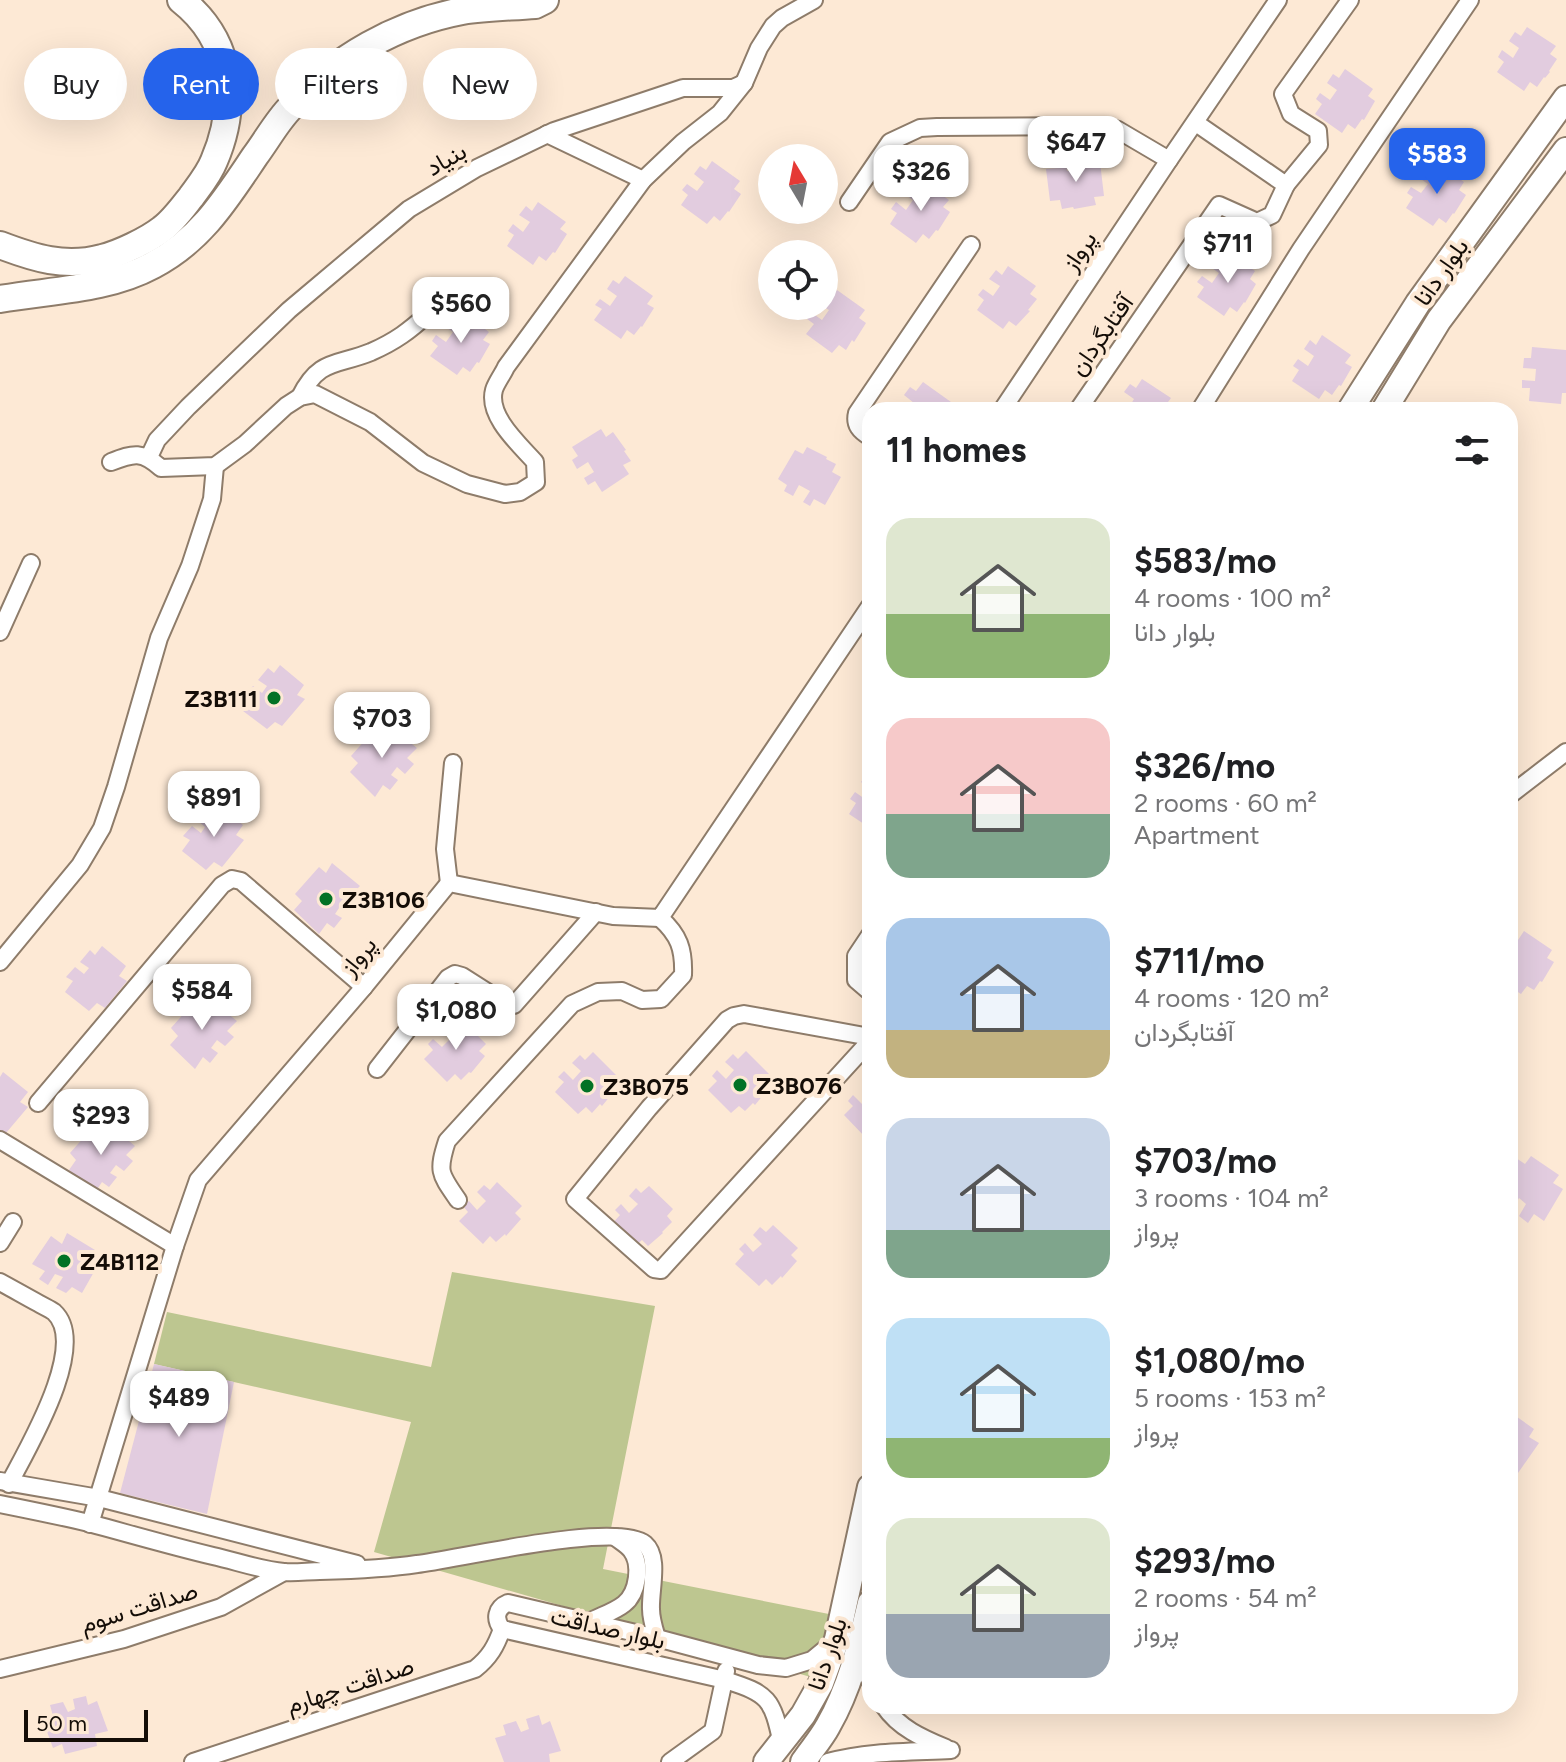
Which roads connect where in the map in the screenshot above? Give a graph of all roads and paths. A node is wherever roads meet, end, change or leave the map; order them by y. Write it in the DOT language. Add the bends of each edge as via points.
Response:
graph roads {
  1 [pos="181,0"];
  2 [pos="545,0"];
  3 [pos="814,0"];
  4 [pos="1278,0"];
  5 [pos="1350,0"];
  6 [pos="1470,0"];
  7 [pos="744,83"];
  8 [pos="1566,98"];
  9 [pos="1196,123"];
  10 [pos="547,134"];
  11 [pos="1566,150"];
  12 [pos="1169,160"];
  13 [pos="643,180"];
  14 [pos="1286,185"];
  15 [pos="849,202"];
  16 [pos="0,245"];
  17 [pos="971,245"];
  18 [pos="0,299"];
  19 [pos="429,313"];
  20 [pos="300,397"];
  21 [pos="864,402"];
  22 [pos="1007,402"];
  23 [pos="1084,402"];
  24 [pos="1205,402"];
  25 [pos="1355,402"];
  26 [pos="1389,402"];
  27 [pos="862,406"];
  28 [pos="862,430"];
  29 [pos="149,457"];
  30 [pos="111,462"];
  31 [pos="215,466"];
  32 [pos="31,563"];
  33 [pos="862,618"];
  34 [pos="0,632"];
  35 [pos="1566,752"];
  36 [pos="453,763"];
  37 [pos="1518,789"];
  38 [pos="449,883"];
  39 [pos="596,912"];
  40 [pos="660,918"];
  41 [pos="862,947"];
  42 [pos="0,962"];
  43 [pos="862,985"];
  44 [pos="364,987"];
  45 [pos="862,1037"];
  46 [pos="862,1048"];
  47 [pos="377,1069"];
  48 [pos="38,1103"];
  49 [pos="0,1140"];
  50 [pos="458,1200"];
  51 [pos="13,1222"];
  52 [pos="0,1243"];
  53 [pos="175,1246"];
  54 [pos="0,1282"];
  55 [pos="5,1482"];
  56 [pos="99,1498"];
  57 [pos="0,1504"];
  58 [pos="90,1524"];
  59 [pos="862,1524"];
  60 [pos="614,1536"];
  61 [pos="378,1569"];
  62 [pos="284,1572"];
  63 [pos="589,1622"];
  64 [pos="502,1629"];
  65 [pos="862,1637"];
  66 [pos="657,1638"];
  67 [pos="837,1639"];
  68 [pos="858,1654"];
  69 [pos="727,1658"];
  70 [pos="862,1663"];
  71 [pos="0,1669"];
  72 [pos="725,1680"];
  73 [pos="889,1714"];
  74 [pos="774,1753"];
  75 [pos="193,1762"];
  76 [pos="670,1762"];
  77 [pos="803,1762"];
  78 [pos="828,1762"];
  1 -- 16 [label="main road" via="210,32 229,84 224,133 213,164 192,195 163,229 101,258 37,259"];
  2 -- 18 [label="main road" via="464,11 413,24 376,41 318,79 288,109 225,202 185,244 123,278"];
  3 -- 7 [label="street" via="773,26"];
  4 -- 9 [label="street, پرواز"];
  5 -- 14 [label="street, آفتابگردان" via="1283,94 1291,114 1318,131 1319,145"];
  6 -- 24 [label="street" via="1301,249"];
  7 -- 10 [label="street, بنیاد" via="733,88 683,88"];
  7 -- 13 [label="street" via="720,113"];
  8 -- 25 [label="street, بلوار دانا" via="1418,303"];
  9 -- 12 [label="street, پرواز"];
  9 -- 14 [label="street"];
  10 -- 13 [label="street"];
  10 -- 29 [label="street, بنیاد" via="409,209 289,310 188,407 157,440"];
  11 -- 26 [label="street, بلوار دانا" via="1439,320"];
  12 -- 15 [label="street" via="1103,126 920,128 890,142"];
  12 -- 22 [label="street, پرواز"];
  13 -- 20 [label="street" via="493,391 495,411 535,462 536,482 505,494 467,484 423,463 370,422 315,394"];
  14 -- 23 [label="street, آفتابگردان" via="1272,215 1257,222 1219,205"];
  17 -- 21 [label="street"];
  19 -- 20 [label="street" via="403,336 319,369"];
  20 -- 31 [label="street"];
  27 -- 28 [label="street" via="855,419"];
  29 -- 30 [label="street" via="131,454"];
  29 -- 31 [label="street" via="161,468"];
  31 -- 42 [label="street" via="212,499 159,638 102,828 80,865"];
  32 -- 34 [label="street"];
  33 -- 40 [label="street"];
  35 -- 37 [label="street"];
  36 -- 38 [label="street" via="445,849"];
  38 -- 39 [label="street"];
  38 -- 44 [label="street, پرواز"];
  39 -- 40 [label="street"];
  39 -- 47 [label="street" via="514,1005 462,976 448,978"];
  40 -- 50 [label="street" via="673,930 684,955 683,975 661,999 598,992 572,1004 447,1141 442,1177"];
  41 -- 43 [label="street" via="856,956 856,980"];
  44 -- 48 [label="street" via="241,881 232,879"];
  44 -- 53 [label="street, پرواز" via="198,1180"];
  45 -- 46 [label="street" via="734,1016 575,1199 661,1270"];
  49 -- 53 [label="street"];
  51 -- 52 [label="street"];
  53 -- 56 [label="street, پرواز"];
  54 -- 55 [label="street" via="54,1313 64,1348 47,1410"];
  55 -- 56 [label="street, بلوار صداقت"];
  56 -- 58 [label="street, پرواز"];
  56 -- 61 [label="street, بلوار صداقت"];
  57 -- 58 [label="street, بلوار صداقت"];
  58 -- 62 [label="street, بلوار صداقت"];
  59 -- 67 [label="street, بلوار دانا"];
  60 -- 61 [label="street, بلوار صداقت"];
  60 -- 63 [label="street, بلوار صداقت" via="635,1558 634,1591 625,1604"];
  60 -- 66 [label="street, بلوار صداقت" via="646,1545 652,1555 651,1610"];
  61 -- 62 [label="street, بلوار صداقت"];
  62 -- 71 [label="street, صداقت سوم" via="221,1607 124,1639"];
  63 -- 64 [label="street, بلوار صداقت" via="508,1603 496,1617"];
  63 -- 66 [label="street, بلوار صداقت"];
  64 -- 72 [label="street, بلوار صداقت"];
  64 -- 75 [label="street, صداقت چهارم" via="487,1660 475,1669"];
  65 -- 68 [label="street, بلوار دانا"];
  66 -- 69 [label="street, بلوار صداقت"];
  67 -- 69 [label="street, بلوار صداقت" via="812,1660 786,1668"];
  67 -- 74 [label="street, بلوار دانا" via="821,1683"];
  68 -- 70 [label="street"];
  68 -- 77 [label="street, بلوار دانا" via="827,1728"];
  69 -- 72 [label="street"];
  72 -- 74 [label="street, بلوار صداقت" via="755,1689 770,1702 776,1717"];
  72 -- 76 [label="street" via="713,1731"];
  73 -- 78 [label="street" via="914,1734 951,1750 887,1752"];
}
